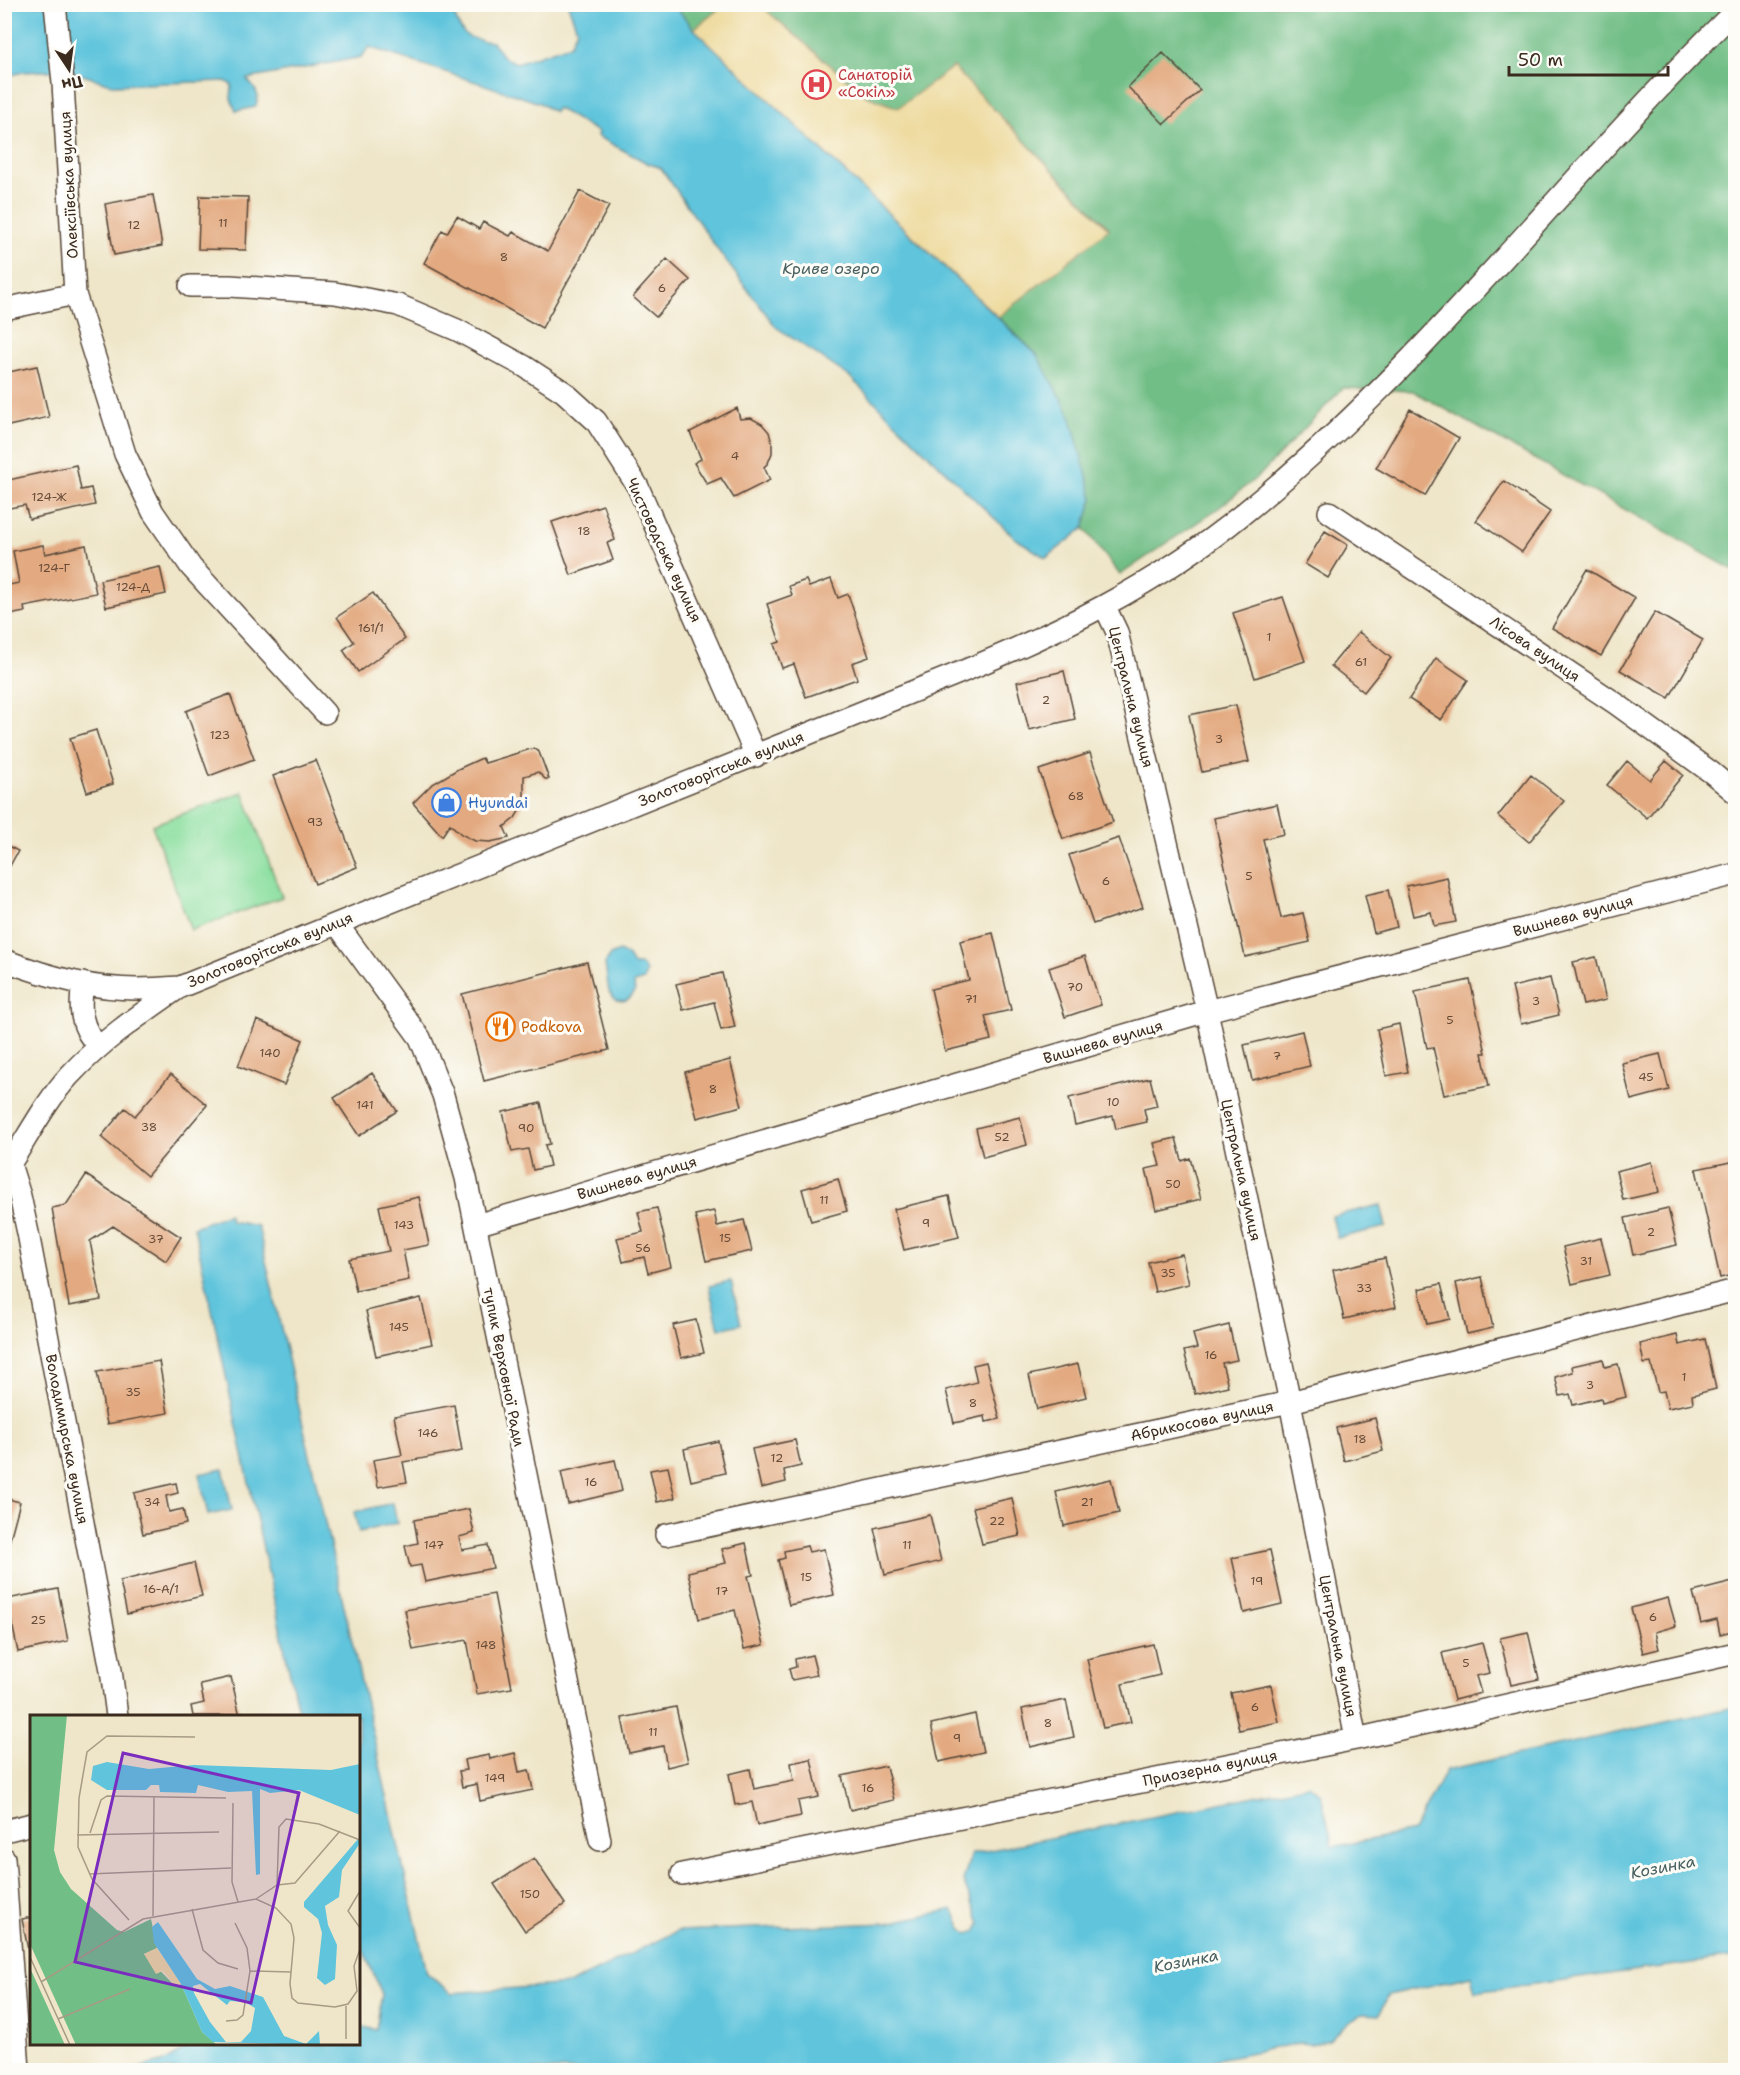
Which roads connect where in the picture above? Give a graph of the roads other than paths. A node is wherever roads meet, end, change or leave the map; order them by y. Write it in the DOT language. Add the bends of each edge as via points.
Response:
graph roads {
  1 [pos="55,4"];
  2 [pos="1736,10"];
  3 [pos="190,286"];
  4 [pos="75,294"];
  5 [pos="4,309"];
  6 [pos="1329,512"];
  7 [pos="1105,607"];
  8 [pos="325,713"];
  9 [pos="756,756"];
  10 [pos="1736,793"];
  11 [pos="1736,874"];
  12 [pos="337,924"];
  13 [pos="4,960"];
  14 [pos="83,983"];
  15 [pos="180,987"];
  16 [pos="1207,1011"];
  17 [pos="99,1047"];
  18 [pos="7,1164"];
  19 [pos="476,1225"];
  20 [pos="1736,1290"];
  21 [pos="1290,1402"];
  22 [pos="666,1535"];
  23 [pos="1736,1653"];
  24 [pos="117,1715"];
  25 [pos="1356,1738"];
  26 [pos="30,1824"];
  27 [pos="4,1831"];
  28 [pos="600,1840"];
  29 [pos="4,1858"];
  30 [pos="682,1874"];
  31 [pos="19,2070"];
  1 -- 4 [label="street, Олексіївська вулиця"];
  2 -- 7 [label="street, Золотоворітська вулиця" via="1679,66 1478,288 1334,435 1244,514"];
  3 -- 9 [label="street, Чистоводська вулиця" via="334,292 398,305 457,330 564,392 596,421 638,487"];
  4 -- 5 [label="street"];
  4 -- 8 [label="street, Олексіївська вулиця" via="125,454 153,512 191,567"];
  6 -- 10 [label="street, Лісова вулиця" via="1615,703"];
  7 -- 9 [label="street, Золотоворітська вулиця" via="996,658"];
  7 -- 16 [label="street, Центральна вулиця" via="1117,632"];
  9 -- 12 [label="street, Золотоворітська вулиця"];
  11 -- 16 [label="street, Вишнева вулиця"];
  12 -- 15 [label="street, Золотоворітська вулиця"];
  12 -- 19 [label="street, тупик Верховної Ради" via="420,1038 443,1095"];
  13 -- 14 [label="street, Золотоворітська вулиця"];
  14 -- 15 [label="street, Золотоворітська вулиця" via="138,989"];
  14 -- 17 [label="street" via="82,1023"];
  15 -- 17 [label="street, Золотоворітська вулиця"];
  16 -- 19 [label="street, Вишнева вулиця"];
  16 -- 21 [label="street, Центральна вулиця"];
  17 -- 18 [label="street, Золотоворітська вулиця" via="64,1083"];
  18 -- 24 [label="street, Володимирська вулиця" via="20,1196 31,1244"];
  19 -- 28 [label="street, тупик Верховної Ради"];
  20 -- 21 [label="street, Абрикосова вулиця"];
  21 -- 22 [label="street, Абрикосова вулиця"];
  21 -- 25 [label="street, Центральна вулиця"];
  23 -- 25 [label="street, Приозерна вулиця"];
  25 -- 30 [label="street, Приозерна вулиця"];
  26 -- 27 [label="street"];
  29 -- 31 [label="street"];
}
